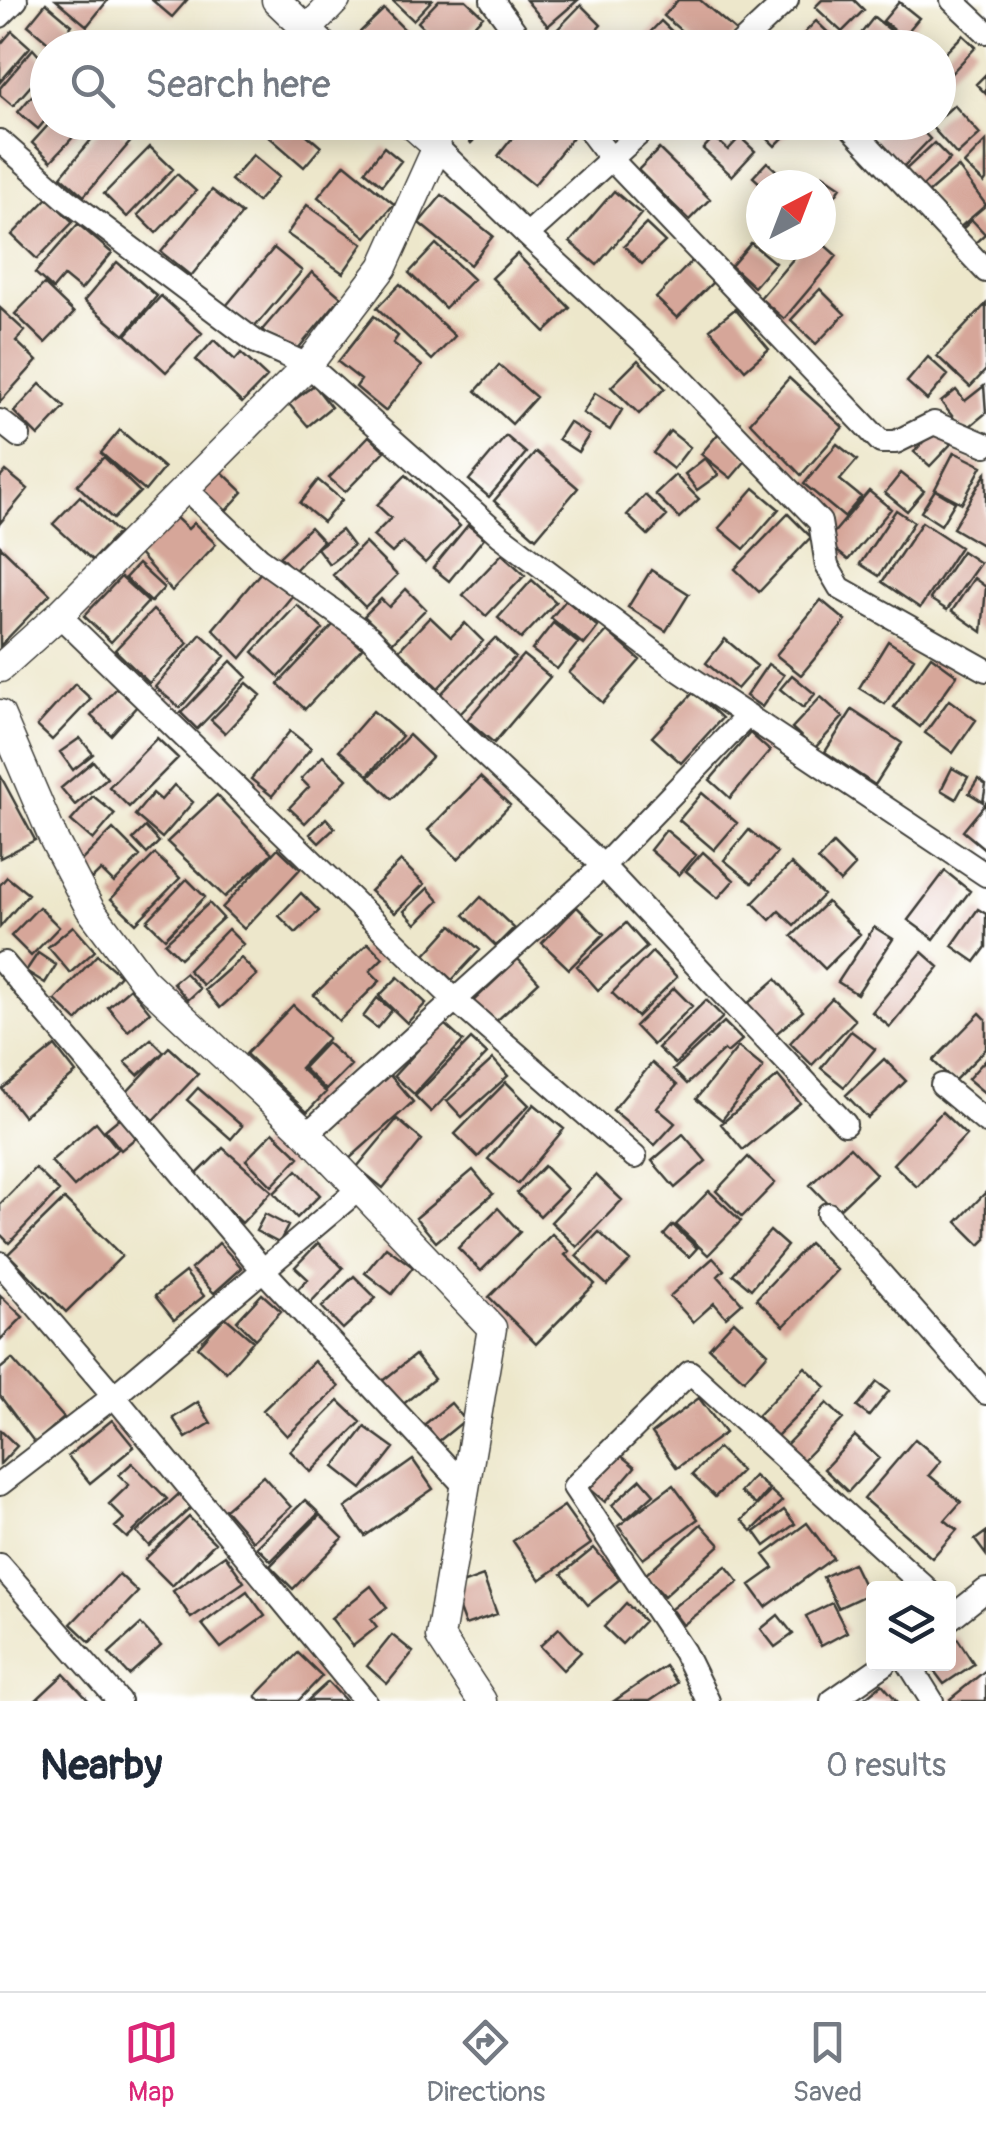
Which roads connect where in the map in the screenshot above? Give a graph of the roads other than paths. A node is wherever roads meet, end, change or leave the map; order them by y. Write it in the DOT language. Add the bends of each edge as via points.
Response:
graph roads {
  1 [pos="16,0"];
  2 [pos="276,0"];
  3 [pos="336,0"];
  4 [pos="492,0"];
  5 [pos="787,0"];
  6 [pos="952,0"];
  7 [pos="0,16"];
  8 [pos="757,29"];
  9 [pos="308,30"];
  10 [pos="321,30"];
  11 [pos="514,30"];
  12 [pos="986,32"];
  13 [pos="428,140"];
  14 [pos="597,140"];
  15 [pos="633,140"];
  16 [pos="863,140"];
  17 [pos="0,141"];
  18 [pos="436,147"];
  19 [pos="611,160"];
  20 [pos="528,236"];
  21 [pos="986,271"];
  22 [pos="308,365"];
  23 [pos="0,421"];
  24 [pos="19,436"];
  25 [pos="986,445"];
  26 [pos="184,488"];
  27 [pos="60,614"];
  28 [pos="0,668"];
  29 [pos="986,670"];
  30 [pos="0,715"];
  31 [pos="748,715"];
  32 [pos="602,866"];
  33 [pos="986,874"];
  34 [pos="4,963"];
  35 [pos="456,1001"];
  36 [pos="942,1084"];
  37 [pos="986,1122"];
  38 [pos="845,1124"];
  39 [pos="307,1134"];
  40 [pos="635,1157"];
  41 [pos="360,1188"];
  42 [pos="828,1214"];
  43 [pos="0,1263"];
  44 [pos="264,1272"];
  45 [pos="986,1393"];
  46 [pos="114,1396"];
  47 [pos="0,1484"];
  48 [pos="465,1486"];
  49 [pos="0,1565"];
  50 [pos="918,1581"];
  51 [pos="986,1590"];
  52 [pos="956,1611"];
  53 [pos="876,1671"];
  54 [pos="913,1671"];
  55 [pos="120,1701"];
  56 [pos="365,1701"];
  57 [pos="482,1701"];
  58 [pos="708,1701"];
  59 [pos="832,1701"];
  60 [pos="932,1701"];
  1 -- 7 [label="street"];
  2 -- 9 [label="street"];
  3 -- 10 [label="street"];
  4 -- 11 [label="street"];
  5 -- 8 [label="street"];
  6 -- 12 [label="street"];
  13 -- 18 [label="street"];
  14 -- 19 [label="street"];
  15 -- 19 [label="street"];
  16 -- 21 [label="street"];
  17 -- 22 [label="street" via="256,342"];
  18 -- 20 [label="street"];
  18 -- 22 [label="street" via="383,267"];
  19 -- 20 [label="street"];
  19 -- 25 [label="street" via="881,442 896,442 934,423"];
  20 -- 29 [label="street" via="670,366 820,522 827,566 840,588"];
  22 -- 26 [label="street"];
  22 -- 31 [label="street" via="501,536"];
  23 -- 24 [label="street"];
  26 -- 27 [label="street"];
  26 -- 32 [label="street" via="259,558 370,636"];
  27 -- 28 [label="street"];
  27 -- 35 [label="street"];
  30 -- 39 [label="street" via="90,909 143,980"];
  31 -- 32 [label="street"];
  31 -- 33 [label="street"];
  32 -- 35 [label="street"];
  32 -- 38 [label="street"];
  34 -- 44 [label="street"];
  35 -- 39 [label="street"];
  35 -- 40 [label="street"];
  36 -- 37 [label="street"];
  39 -- 41 [label="street"];
  41 -- 44 [label="street"];
  41 -- 48 [label="street" via="492,1328"];
  42 -- 45 [label="street"];
  43 -- 46 [label="street"];
  44 -- 46 [label="street"];
  44 -- 48 [label="street"];
  46 -- 47 [label="street"];
  46 -- 56 [label="street"];
  48 -- 57 [label="street" via="440,1637"];
  49 -- 55 [label="street"];
  50 -- 58 [label="street" via="690,1372 574,1487 684,1652"];
  51 -- 52 [label="street"];
  53 -- 59 [label="street"];
  54 -- 60 [label="street"];
}
